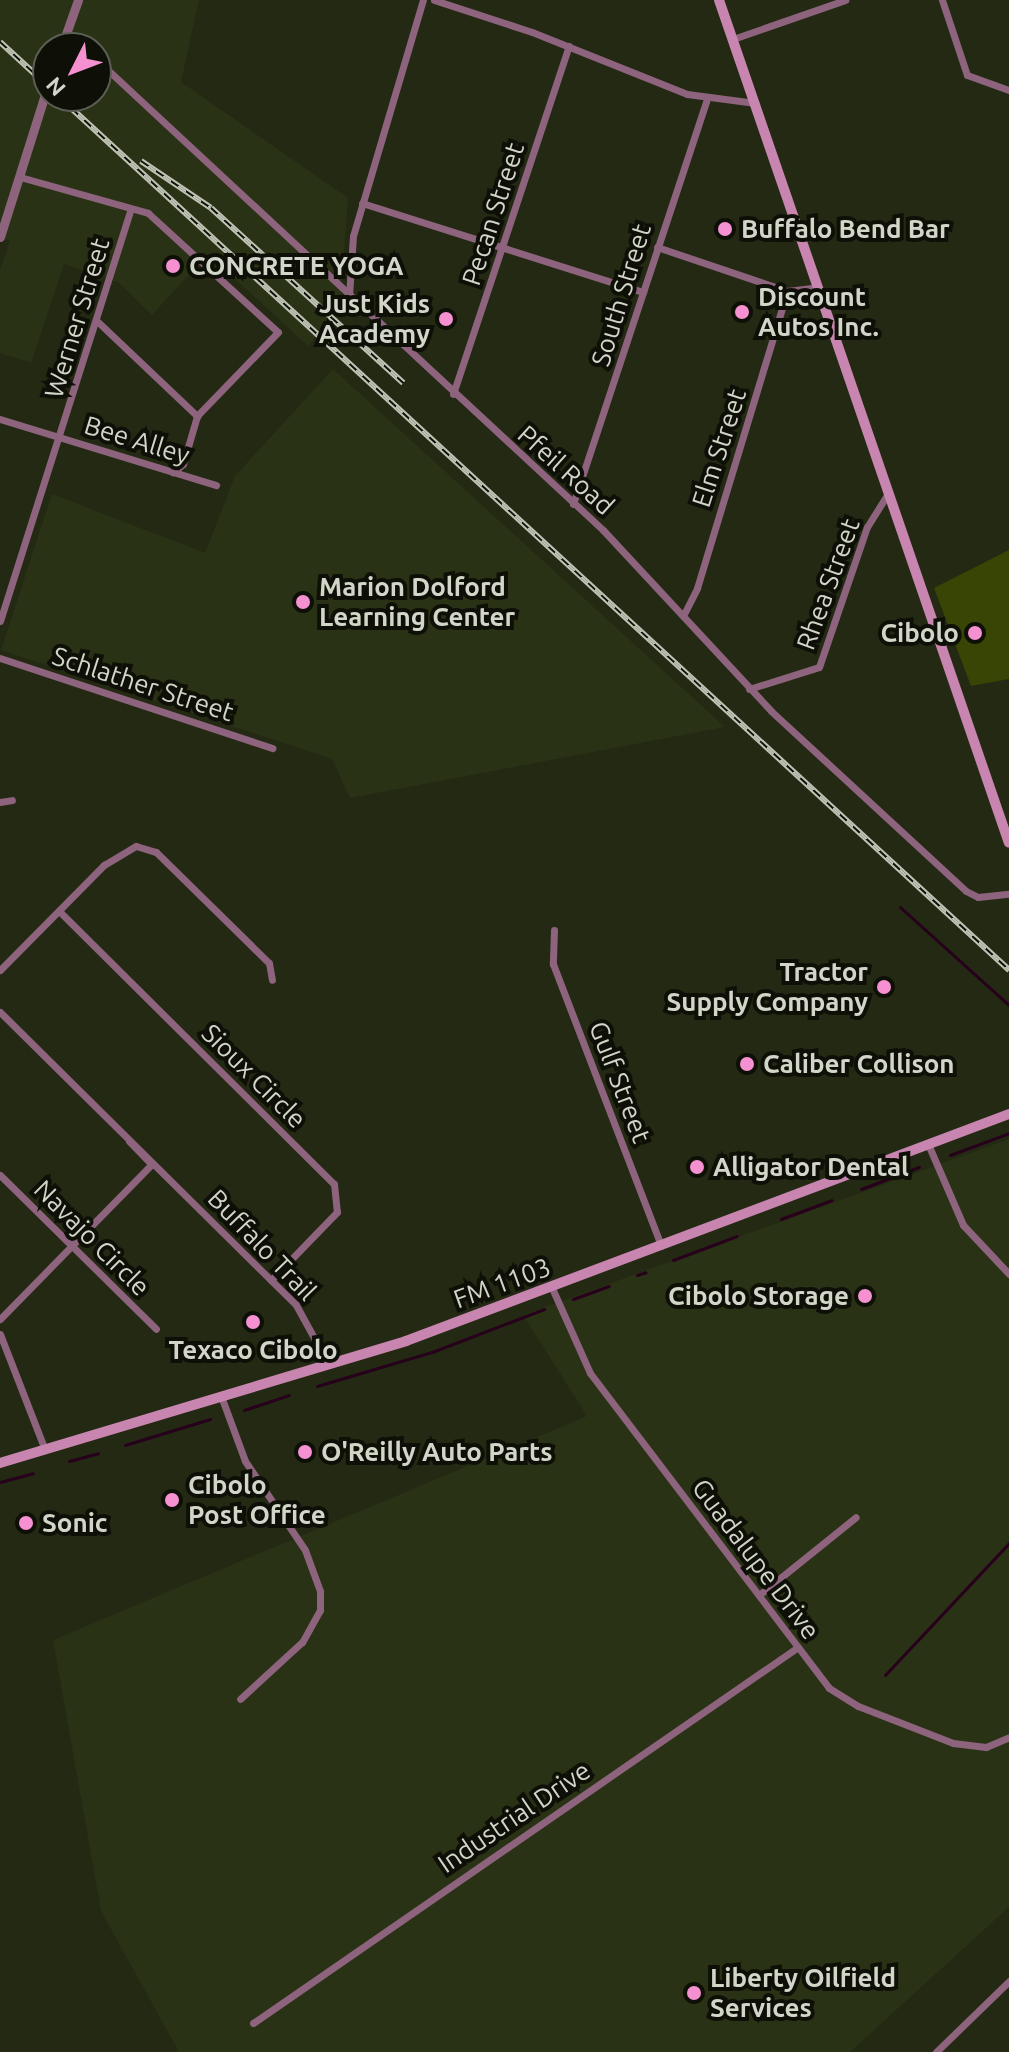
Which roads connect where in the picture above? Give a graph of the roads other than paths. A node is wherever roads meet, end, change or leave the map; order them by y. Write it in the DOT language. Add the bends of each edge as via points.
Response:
graph roads {
  1 [pos="78,0"];
  2 [pos="423,0"];
  3 [pos="434,0"];
  4 [pos="719,0"];
  5 [pos="845,0"];
  6 [pos="942,0"];
  7 [pos="67,32"];
  8 [pos="733,39"];
  9 [pos="569,46"];
  10 [pos="112,74"];
  11 [pos="1009,90"];
  12 [pos="707,99"];
  13 [pos="755,103"];
  14 [pos="40,112"];
  15 [pos="20,177"];
  16 [pos="362,203"];
  17 [pos="131,209"];
  18 [pos="0,237"];
  19 [pos="657,247"];
  20 [pos="503,249"];
  21 [pos="818,287"];
  22 [pos="787,291"];
  23 [pos="643,292"];
  24 [pos="349,296"];
  25 [pos="98,322"];
  26 [pos="453,394"];
  27 [pos="197,416"];
  28 [pos="0,419"];
  29 [pos="60,438"];
  30 [pos="173,472"];
  31 [pos="216,485"];
  32 [pos="888,493"];
  33 [pos="573,504"];
  34 [pos="684,614"];
  35 [pos="0,621"];
  36 [pos="0,658"];
  37 [pos="749,689"];
  38 [pos="272,748"];
  39 [pos="12,800"];
  40 [pos="0,802"];
  41 [pos="1009,843"];
  42 [pos="1009,894"];
  43 [pos="59,911"];
  44 [pos="554,930"];
  45 [pos="0,970"];
  46 [pos="272,980"];
  47 [pos="0,1012"];
  48 [pos="1009,1114"];
  49 [pos="928,1144"];
  50 [pos="152,1164"];
  51 [pos="0,1175"];
  52 [pos="73,1245"];
  53 [pos="661,1246"];
  54 [pos="1009,1274"];
  55 [pos="271,1280"];
  56 [pos="552,1288"];
  57 [pos="0,1317"];
  58 [pos="156,1329"];
  59 [pos="0,1334"];
  60 [pos="329,1365"];
  61 [pos="221,1396"];
  62 [pos="45,1450"];
  63 [pos="0,1463"];
  64 [pos="856,1517"];
  65 [pos="759,1595"];
  66 [pos="798,1647"];
  67 [pos="240,1699"];
  68 [pos="1009,1737"];
  69 [pos="1009,1981"];
  70 [pos="253,2023"];
  71 [pos="940,2051"];
  1 -- 7 [label="street"];
  2 -- 16 [label="street"];
  3 -- 9 [label="street"];
  4 -- 8 [label="main road"];
  5 -- 8 [label="street"];
  6 -- 11 [label="street" via="967,75"];
  8 -- 13 [label="main road"];
  9 -- 12 [label="street"];
  9 -- 20 [label="street, Pecan Street"];
  10 -- 24 [label="street, Pfeil Road"];
  12 -- 13 [label="street"];
  12 -- 19 [label="street, South Street"];
  13 -- 21 [label="main road"];
  14 -- 15 [label="street"];
  15 -- 17 [label="street"];
  15 -- 18 [label="street"];
  16 -- 20 [label="street"];
  16 -- 24 [label="street" via="353,236"];
  17 -- 25 [label="street, Werner Street"];
  17 -- 27 [label="street" via="148,213 278,332"];
  19 -- 22 [label="street"];
  19 -- 23 [label="street, South Street"];
  20 -- 23 [label="street"];
  20 -- 26 [label="street, Pecan Street"];
  21 -- 22 [label="street"];
  21 -- 32 [label="main road"];
  22 -- 34 [label="street, Elm Street" via="697,588"];
  23 -- 33 [label="street, South Street"];
  24 -- 26 [label="street, Pfeil Road"];
  25 -- 27 [label="street"];
  25 -- 29 [label="street, Werner Street"];
  26 -- 33 [label="street, Pfeil Road"];
  27 -- 30 [label="street" via="183,464"];
  28 -- 29 [label="street, Bee Alley"];
  29 -- 30 [label="street, Bee Alley"];
  29 -- 35 [label="street, Werner Street"];
  30 -- 31 [label="street, Bee Alley"];
  32 -- 37 [label="street, Rhea Street" via="867,527 819,667"];
  32 -- 41 [label="main road"];
  33 -- 34 [label="street, Pfeil Road"];
  34 -- 37 [label="street, Pfeil Road"];
  36 -- 38 [label="street, Schlather Street"];
  37 -- 42 [label="street, Pfeil Road" via="966,891 978,897"];
  39 -- 40 [label="street"];
  43 -- 45 [label="street"];
  43 -- 46 [label="street" via="117,853 130,846 150,848 269,963"];
  43 -- 55 [label="street, Sioux Circle" via="334,1184 337,1212"];
  44 -- 53 [label="street, Gulf Street" via="553,964"];
  47 -- 50 [label="street, Buffalo Trail"];
  48 -- 49 [label="main road, FM 1103 / FM 1103"];
  49 -- 53 [label="main road, FM 1103 / FM 1103"];
  49 -- 54 [label="street" via="963,1225"];
  50 -- 52 [label="street"];
  50 -- 55 [label="street, Buffalo Trail"];
  51 -- 52 [label="street, Navajo Circle"];
  52 -- 57 [label="street"];
  52 -- 58 [label="street, Navajo Circle"];
  53 -- 56 [label="main road, FM 1103 / FM 1103"];
  55 -- 60 [label="street, Buffalo Trail" via="305,1316"];
  56 -- 60 [label="main road, FM 1103 / FM 1103"];
  56 -- 65 [label="street, Guadalupe Drive" via="590,1373"];
  59 -- 62 [label="street"];
  60 -- 61 [label="main road, FM 1103 / FM 1103"];
  61 -- 62 [label="main road, FM 1103 / FM 1103"];
  61 -- 67 [label="street" via="245,1461 305,1550 320,1591 320,1610 302,1642"];
  62 -- 63 [label="main road, FM 1103 / FM 1103"];
  64 -- 65 [label="street"];
  65 -- 66 [label="street, Guadalupe Drive"];
  66 -- 68 [label="street, Guadalupe Drive" via="839,1695 922,1734 977,1748"];
  66 -- 70 [label="street, Industrial Drive"];
  69 -- 71 [label="street"];
}
